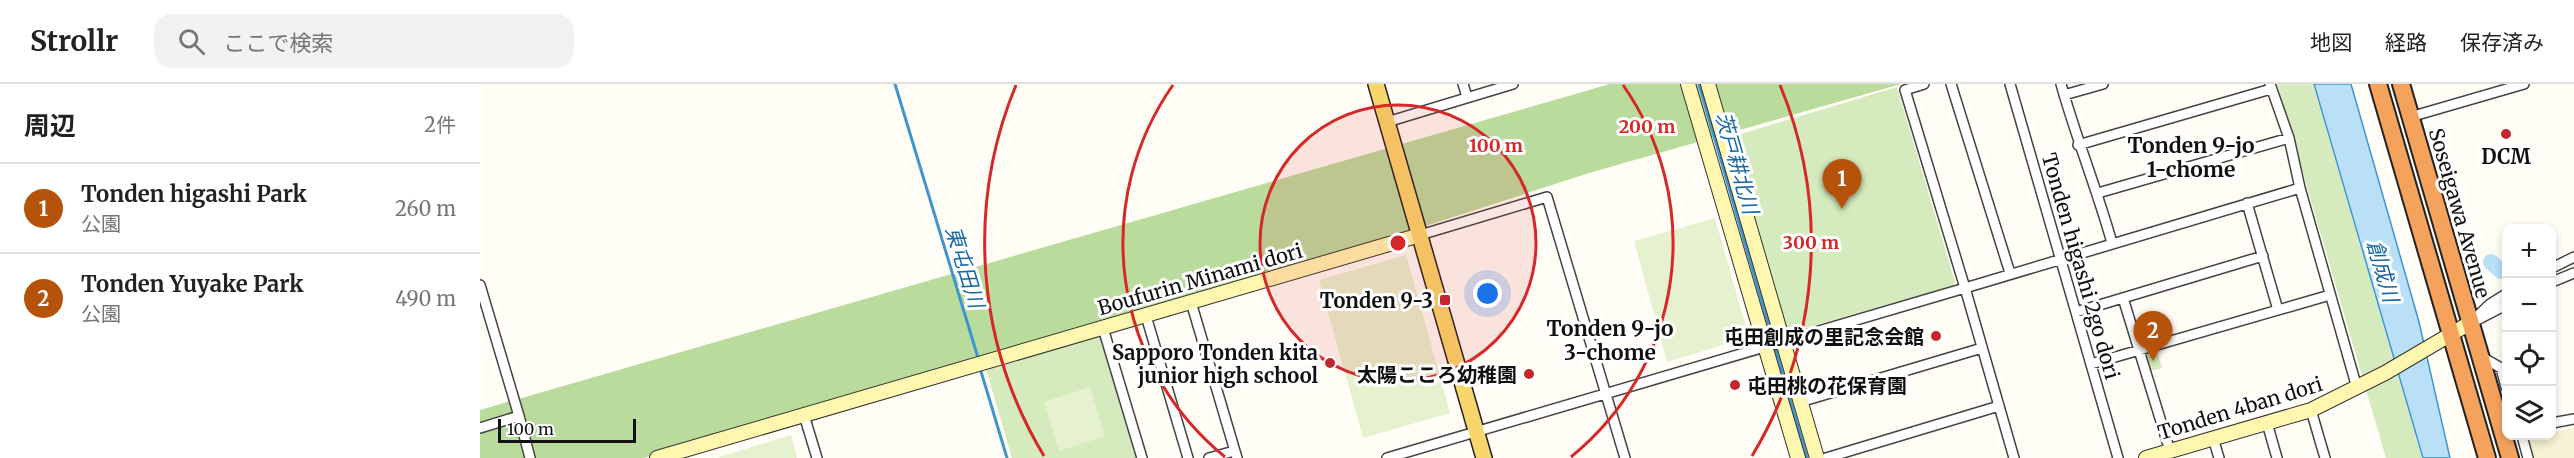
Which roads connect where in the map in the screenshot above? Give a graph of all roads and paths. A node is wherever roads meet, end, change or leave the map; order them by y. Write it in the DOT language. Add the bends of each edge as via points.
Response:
graph roads {
  1 [pos="1376,84"];
  2 [pos="1463,84"];
  3 [pos="1513,84"];
  4 [pos="1688,84"];
  5 [pos="1708,84"];
  6 [pos="1924,84"];
  7 [pos="1950,84"];
  8 [pos="2010,84"];
  9 [pos="2061,84"];
  10 [pos="2103,84"];
  11 [pos="2378,84"];
  12 [pos="2523,84"];
  13 [pos="2271,86"];
  14 [pos="2403,86"];
  15 [pos="2489,89"];
  16 [pos="2064,95"];
  17 [pos="1467,98"];
  18 [pos="2410,117"];
  19 [pos="1387,122"];
  20 [pos="2289,138"];
  21 [pos="2078,145"];
  22 [pos="2300,188"];
  23 [pos="2098,193"];
  24 [pos="2247,203"];
  25 [pos="1420,235"];
  26 [pos="2112,243"];
  27 [pos="2263,256"];
  28 [pos="2574,257"];
  29 [pos="2060,258"];
  30 [pos="2556,266"];
  31 [pos="2010,273"];
  32 [pos="2574,273"];
  33 [pos="2556,280"];
  34 [pos="480,285"];
  35 [pos="1965,288"];
  36 [pos="2330,294"];
  37 [pos="2502,296"];
  38 [pos="2123,298"];
  39 [pos="1191,302"];
  40 [pos="2502,307"];
  41 [pos="2278,310"];
  42 [pos="2076,312"];
  43 [pos="1146,316"];
  44 [pos="2470,322"];
  45 [pos="1103,328"];
  46 [pos="2450,335"];
  47 [pos="1774,345"];
  48 [pos="1982,348"];
  49 [pos="2139,350"];
  50 [pos="2480,356"];
  51 [pos="2091,364"];
  52 [pos="2506,386"];
  53 [pos="2357,388"];
  54 [pos="1606,394"];
  55 [pos="1800,402"];
  56 [pos="1999,406"];
  57 [pos="2311,410"];
  58 [pos="804,415"];
  59 [pos="519,416"];
  60 [pos="2574,418"];
  61 [pos="2556,422"];
  62 [pos="2267,423"];
  63 [pos="480,428"];
  64 [pos="1477,432"];
  65 [pos="2213,438"];
  66 [pos="2523,440"];
  67 [pos="2170,451"];
  68 [pos="1235,454"];
  69 [pos="530,458"];
  70 [pos="657,458"];
  71 [pos="817,458"];
  72 [pos="1142,458"];
  73 [pos="1188,458"];
  74 [pos="1209,458"];
  75 [pos="1388,458"];
  76 [pos="1485,458"];
  77 [pos="1625,458"];
  78 [pos="1798,458"];
  79 [pos="1817,458"];
  80 [pos="1826,458"];
  81 [pos="2014,458"];
  82 [pos="2118,458"];
  83 [pos="2145,458"];
  84 [pos="2218,458"];
  85 [pos="2277,458"];
  86 [pos="2325,458"];
  87 [pos="2487,458"];
  88 [pos="2510,458"];
  89 [pos="2528,458"];
  1 -- 19 [label="main road"];
  2 -- 17 [label="street"];
  3 -- 17 [label="street"];
  4 -- 47 [label="street"];
  5 -- 47 [label="street"];
  6 -- 35 [label="street" via="1905,90"];
  7 -- 31 [label="street"];
  8 -- 29 [label="street, Tonden higashi 2go dori"];
  9 -- 16 [label="street"];
  10 -- 16 [label="street"];
  11 -- 46 [label="highway"];
  12 -- 15 [label="street"];
  13 -- 20 [label="street"];
  13 -- 21 [label="street"];
  14 -- 18 [label="highway, Soseigawa Avenue"];
  15 -- 18 [label="street"];
  16 -- 21 [label="street"];
  17 -- 19 [label="street"];
  18 -- 44 [label="highway, Soseigawa Avenue"];
  19 -- 25 [label="main road"];
  20 -- 22 [label="street"];
  20 -- 23 [label="street"];
  21 -- 23 [label="street"];
  22 -- 24 [label="street"];
  22 -- 36 [label="street"];
  23 -- 26 [label="street"];
  24 -- 26 [label="street"];
  24 -- 27 [label="street"];
  25 -- 39 [label="street, Boufurin Minami dori"];
  25 -- 54 [label="street" via="1547,197"];
  25 -- 64 [label="main road"];
  26 -- 29 [label="street"];
  27 -- 38 [label="street"];
  27 -- 41 [label="street"];
  28 -- 30 [label="street"];
  29 -- 31 [label="street"];
  29 -- 42 [label="street, Tonden higashi 2go dori"];
  31 -- 35 [label="street"];
  32 -- 33 [label="street"];
  34 -- 59 [label="street"];
  35 -- 47 [label="street"];
  35 -- 48 [label="street"];
  36 -- 41 [label="street"];
  36 -- 53 [label="street"];
  37 -- 44 [label="street"];
  38 -- 42 [label="street"];
  38 -- 49 [label="street"];
  39 -- 43 [label="street, Boufurin Minami dori"];
  39 -- 68 [label="street"];
  40 -- 44 [label="street"];
  41 -- 49 [label="street"];
  42 -- 51 [label="street, Tonden higashi 2go dori"];
  43 -- 45 [label="street, Boufurin Minami dori"];
  43 -- 73 [label="street"];
  44 -- 46 [label="street, Tonden 4ban dori"];
  44 -- 50 [label="highway, Soseigawa Avenue"];
  45 -- 58 [label="street, Boufurin Minami dori"];
  45 -- 72 [label="street"];
  46 -- 53 [label="street, Tonden 4ban dori"];
  46 -- 87 [label="highway"];
  47 -- 54 [label="street"];
  47 -- 55 [label="street"];
  47 -- 78 [label="street"];
  48 -- 55 [label="street"];
  48 -- 56 [label="street"];
  49 -- 51 [label="street"];
  49 -- 67 [label="street"];
  50 -- 52 [label="street" via="2501,368"];
  50 -- 88 [label="highway, Soseigawa Avenue"];
  51 -- 82 [label="street, Tonden higashi 2go dori"];
  53 -- 57 [label="street, Tonden 4ban dori"];
  54 -- 64 [label="street"];
  54 -- 77 [label="street"];
  55 -- 79 [label="street"];
  56 -- 80 [label="street"];
  56 -- 81 [label="street"];
  57 -- 62 [label="street, Tonden 4ban dori"];
  57 -- 86 [label="street"];
  58 -- 70 [label="street"];
  58 -- 71 [label="street"];
  59 -- 63 [label="street"];
  59 -- 69 [label="street"];
  60 -- 61 [label="street"];
  62 -- 65 [label="street, Tonden 4ban dori"];
  62 -- 85 [label="street"];
  64 -- 75 [label="street"];
  64 -- 76 [label="main road"];
  65 -- 67 [label="street, Tonden 4ban dori"];
  65 -- 84 [label="street"];
  66 -- 89 [label="street"];
  67 -- 83 [label="street, Tonden 4ban dori"];
  68 -- 74 [label="street"];
}
